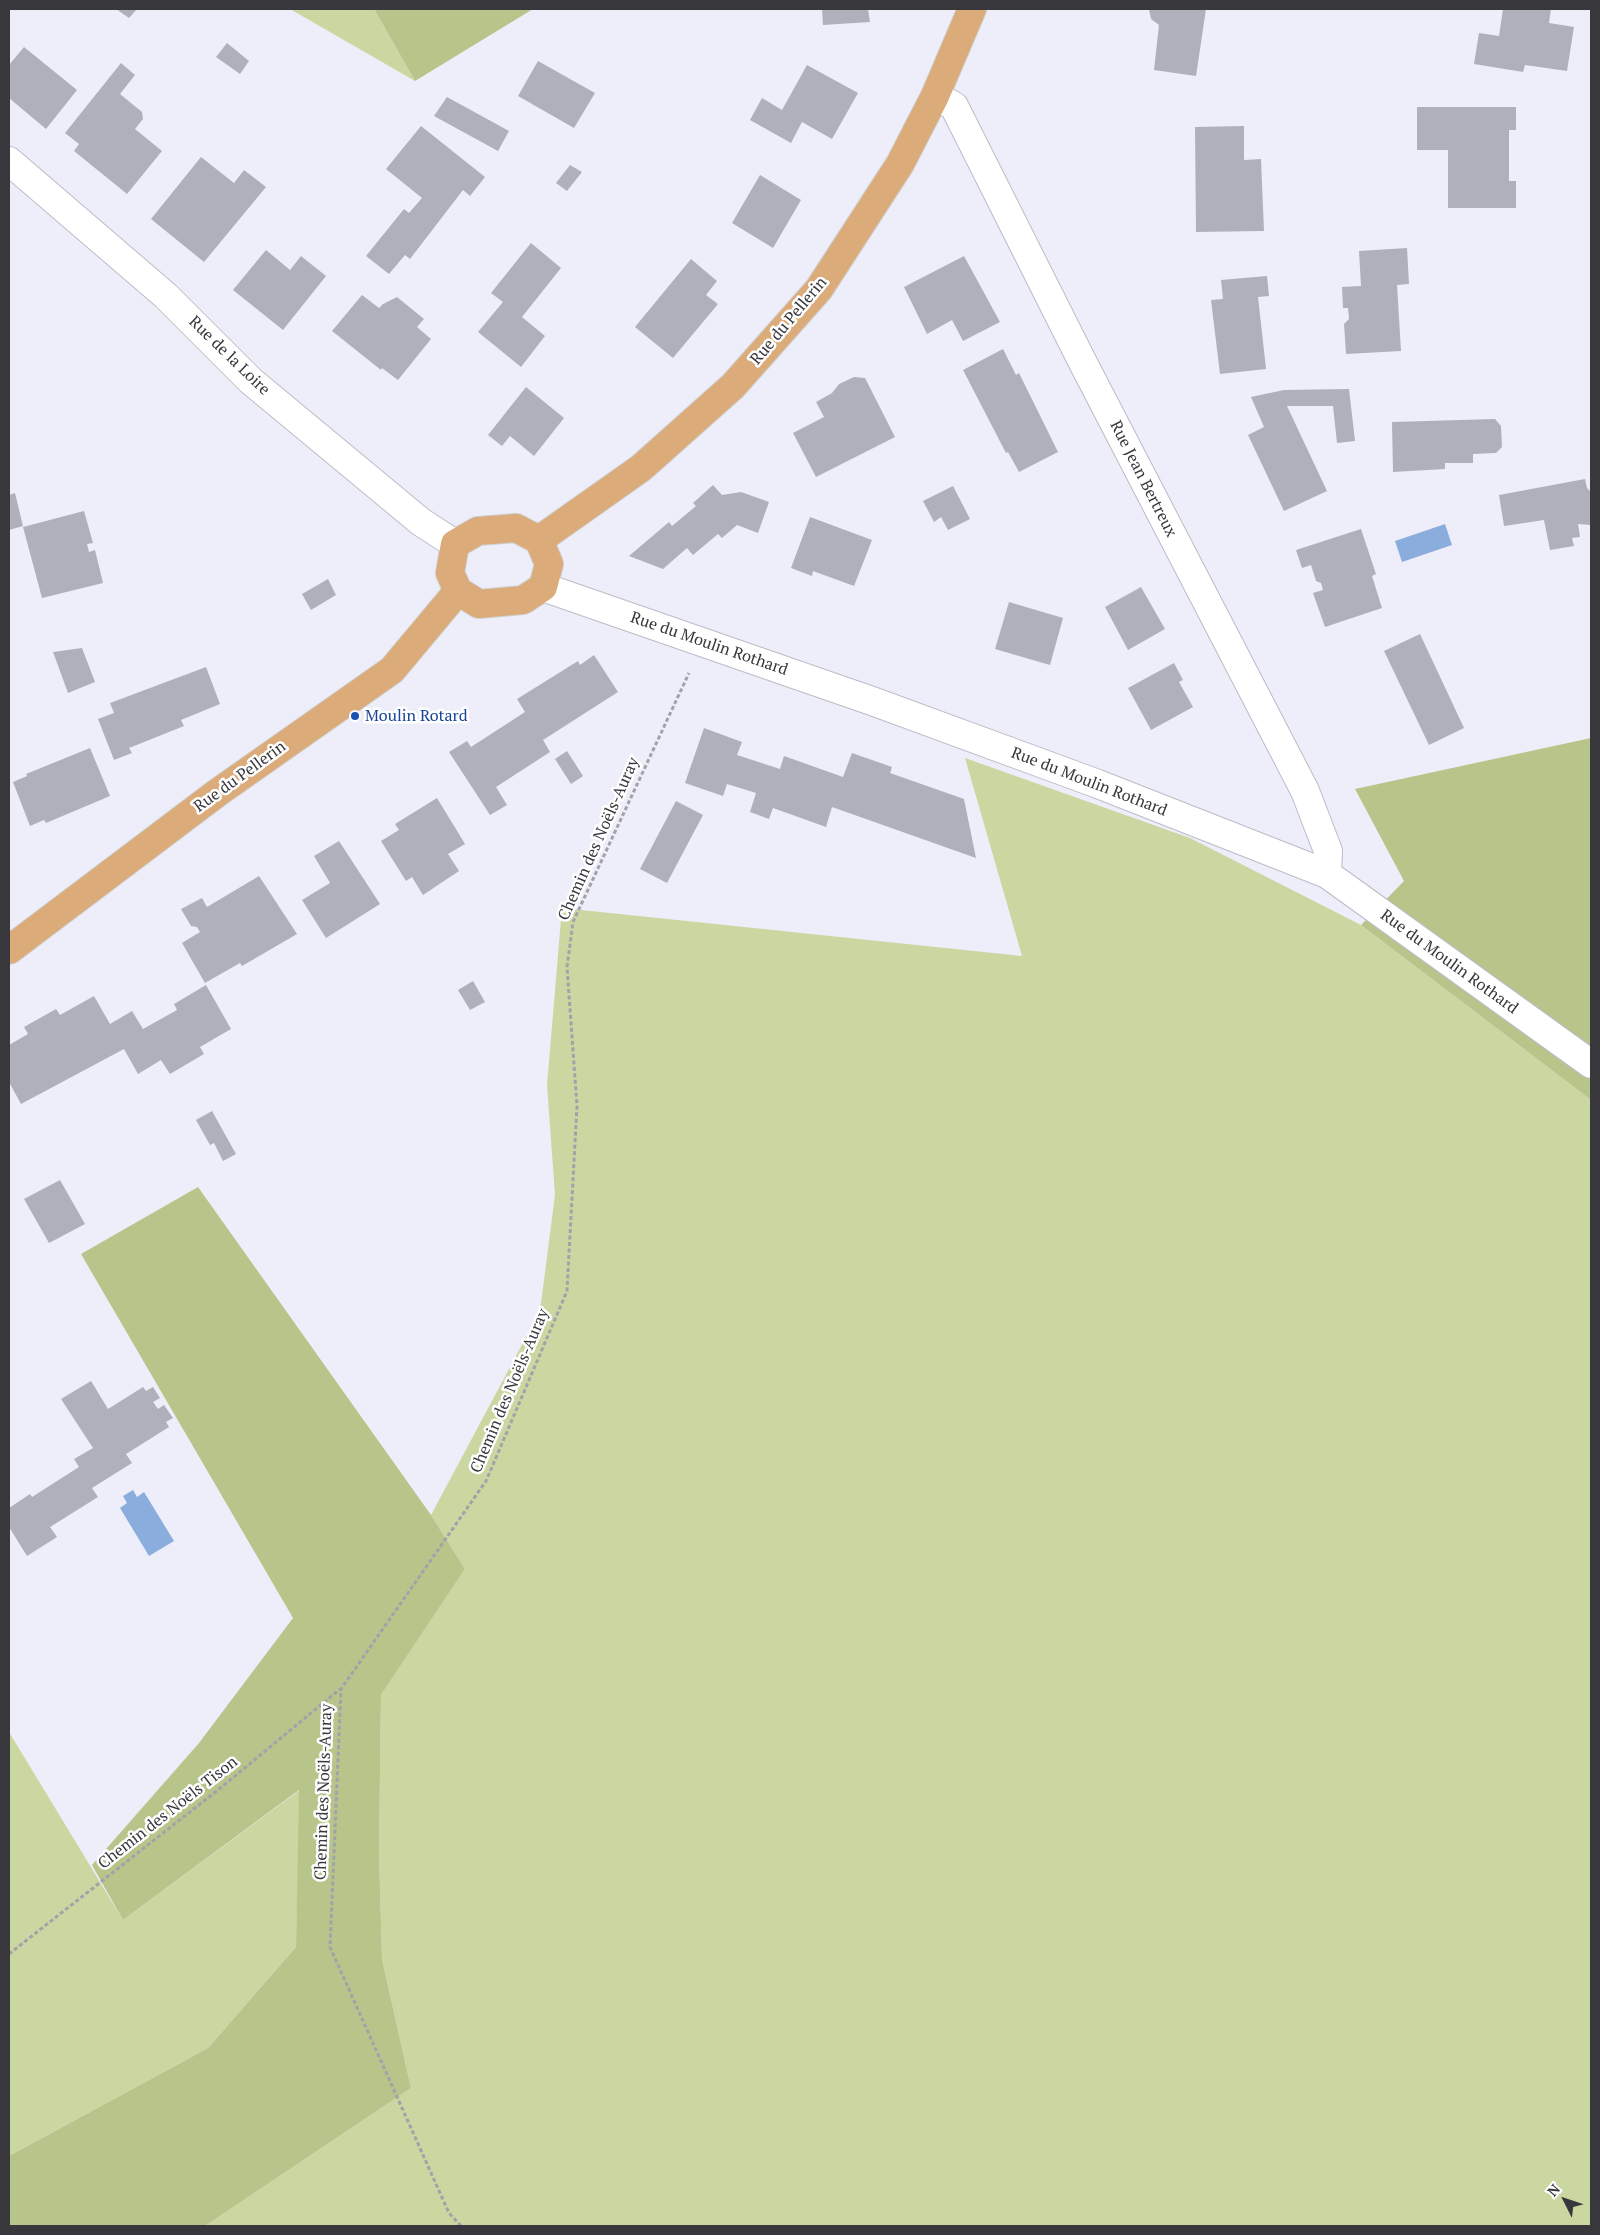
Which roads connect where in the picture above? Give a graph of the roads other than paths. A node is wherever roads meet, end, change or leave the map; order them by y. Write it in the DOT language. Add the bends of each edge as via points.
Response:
graph roads {
  1 [pos="972,9"];
  2 [pos="935,96"];
  3 [pos="9,161"];
  4 [pos="540,540"];
  5 [pos="454,544"];
  6 [pos="543,587"];
  7 [pos="458,591"];
  8 [pos="1327,874"];
  9 [pos="9,950"];
  10 [pos="1591,1064"];
  1 -- 2 [label="main road, Rue du Pellerin"];
  2 -- 4 [label="main road, Rue du Pellerin" via="900,164 819,289 732,386 641,468"];
  2 -- 8 [label="street, Rue Jean Bertreux" via="954,106 1305,791 1328,851"];
  3 -- 5 [label="street, Rue de la Loire" via="188,316 251,381 421,522"];
  4 -- 5 [label="main road" via="516,528 478,531"];
  4 -- 6 [label="main road" via="549,564"];
  5 -- 7 [label="main road" via="450,573"];
  6 -- 7 [label="main road" via="523,600 479,604"];
  6 -- 8 [label="street, Rue du Moulin Rothard" via="704,641 1089,781"];
  7 -- 9 [label="main road, Rue du Pellerin" via="392,670 217,792"];
  8 -- 10 [label="street, Rue du Moulin Rothard"];
}
